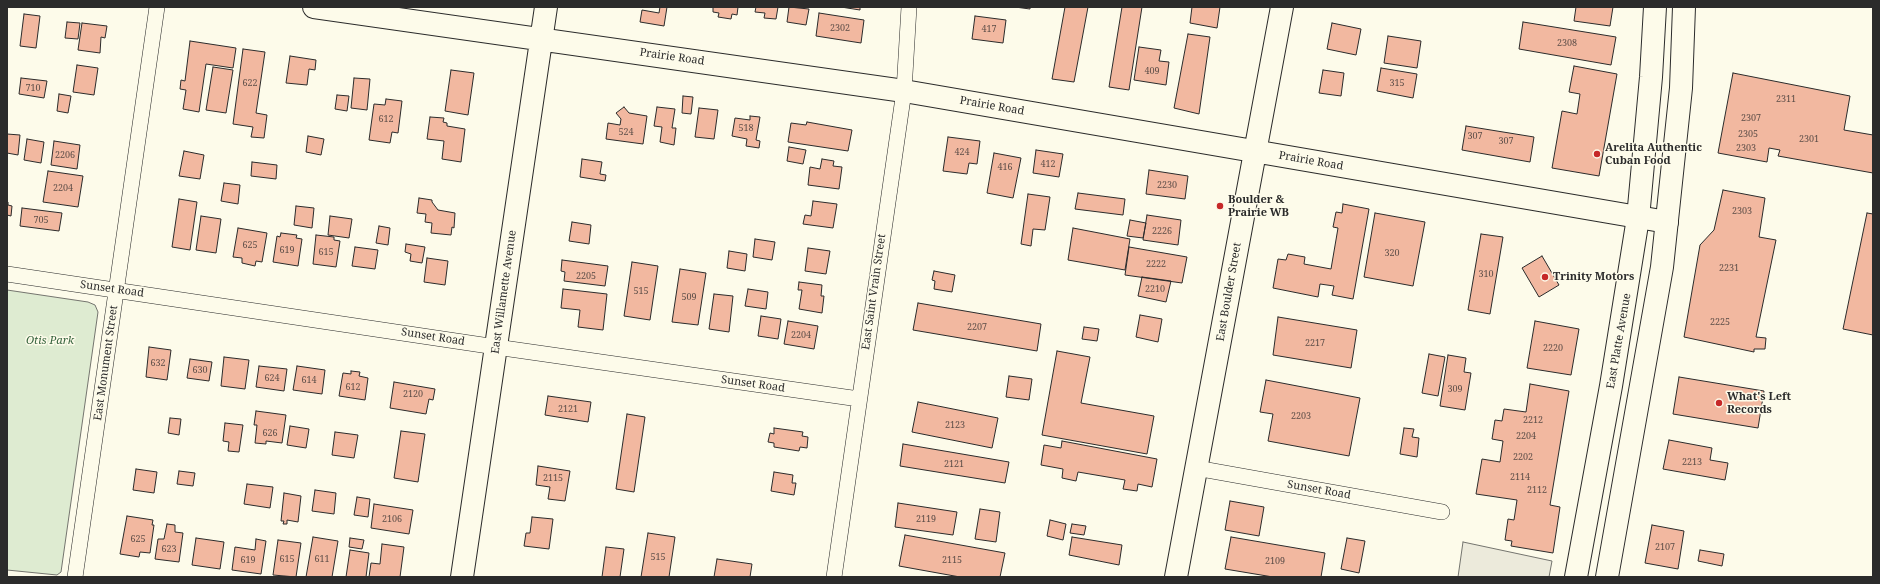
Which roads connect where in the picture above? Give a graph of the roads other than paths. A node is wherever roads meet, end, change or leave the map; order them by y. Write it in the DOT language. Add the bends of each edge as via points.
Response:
graph roads {
  1 [pos="157,7"];
  2 [pos="314,7"];
  3 [pos="546,7"];
  4 [pos="909,7"];
  5 [pos="1282,7"];
  6 [pos="1655,7"];
  7 [pos="1684,7"];
  8 [pos="542,39"];
  9 [pos="904,91"];
  10 [pos="1255,151"];
  11 [pos="1638,218"];
  12 [pos="1667,222"];
  13 [pos="7,274"];
  14 [pos="116,289"];
  15 [pos="496,347"];
  16 [pos="859,399"];
  17 [pos="1196,468"];
  18 [pos="1442,512"];
  19 [pos="75,577"];
  20 [pos="462,577"];
  21 [pos="834,577"];
  22 [pos="1176,577"];
  23 [pos="1576,577"];
  24 [pos="1607,577"];
  1 -- 14 [label="street, East Monument Street"];
  2 -- 8 [label="street, Prairie Road"];
  3 -- 8 [label="street, East Willamette Avenue"];
  4 -- 9 [label="street, East Saint Vrain Street"];
  5 -- 10 [label="street, East Boulder Street"];
  6 -- 11 [label="street, East Platte Avenue"];
  7 -- 12 [label="street" via="1681,88"];
  8 -- 9 [label="street, Prairie Road"];
  8 -- 15 [label="street, East Willamette Avenue"];
  9 -- 10 [label="street, Prairie Road"];
  9 -- 16 [label="street, East Saint Vrain Street"];
  10 -- 11 [label="street, Prairie Road"];
  10 -- 17 [label="street, East Boulder Street"];
  11 -- 12 [label="street, Prairie Road"];
  11 -- 23 [label="street, East Platte Avenue"];
  12 -- 24 [label="street" via="1644,375"];
  13 -- 14 [label="street, Sunset Road"];
  14 -- 15 [label="street, Sunset Road"];
  14 -- 19 [label="street, East Monument Street"];
  15 -- 16 [label="street, Sunset Road"];
  15 -- 20 [label="street, East Willamette Avenue"];
  16 -- 21 [label="street, East Saint Vrain Street"];
  17 -- 18 [label="street, Sunset Road"];
  17 -- 22 [label="street, East Boulder Street"];
}
